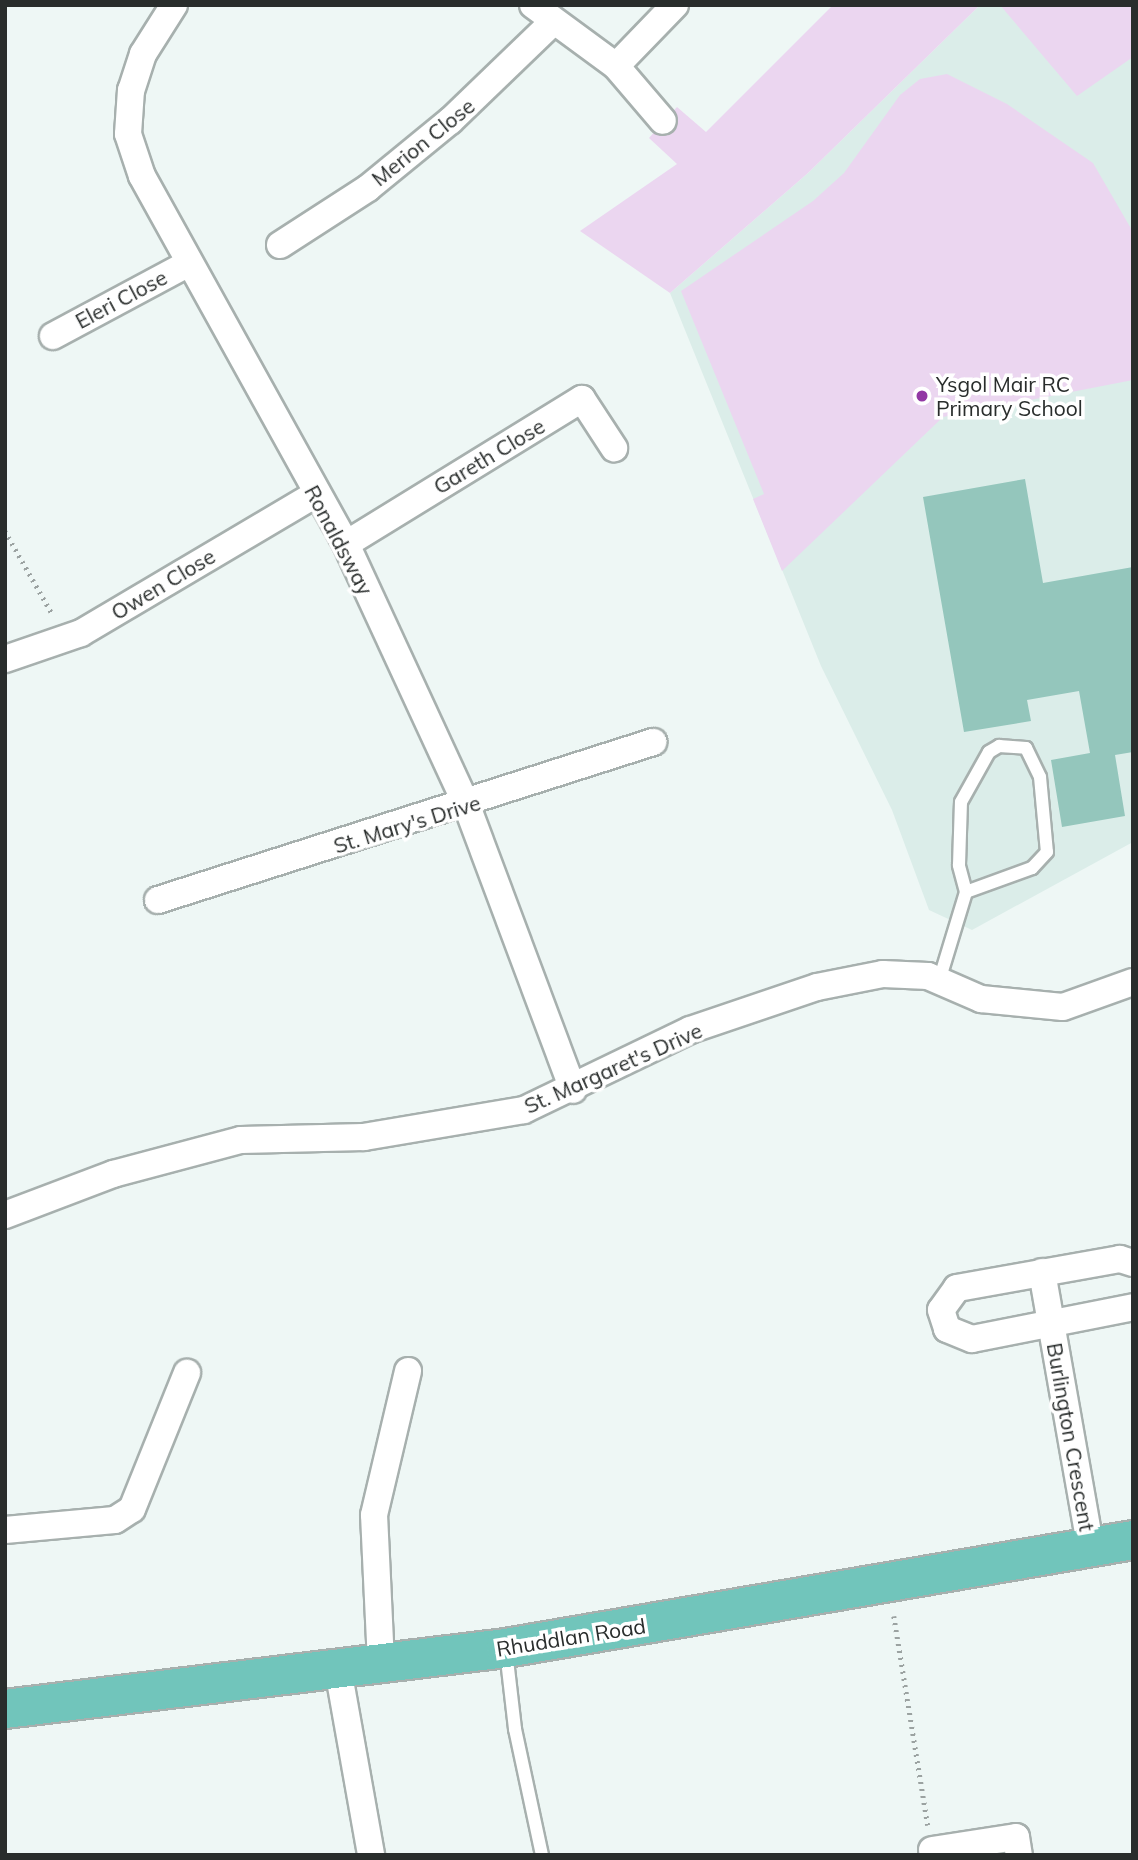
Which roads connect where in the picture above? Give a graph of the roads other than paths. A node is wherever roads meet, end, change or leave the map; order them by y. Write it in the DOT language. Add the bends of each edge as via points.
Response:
graph roads {
  1 [pos="174,5"];
  2 [pos="675,5"];
  3 [pos="543,14"];
  4 [pos="616,66"];
  5 [pos="663,121"];
  6 [pos="280,245"];
  7 [pos="189,263"];
  8 [pos="53,336"];
  9 [pos="614,449"];
  10 [pos="314,495"];
  11 [pos="346,544"];
  12 [pos="5,659"];
  13 [pos="653,743"];
  14 [pos="467,806"];
  15 [pos="965,892"];
  16 [pos="159,900"];
  17 [pos="939,981"];
  18 [pos="1133,982"];
  19 [pos="573,1090"];
  20 [pos="5,1214"];
  21 [pos="1133,1263"];
  22 [pos="1042,1272"];
  23 [pos="1133,1307"];
  24 [pos="1051,1324"];
  25 [pos="408,1371"];
  26 [pos="187,1373"];
  27 [pos="5,1530"];
  28 [pos="1133,1540"];
  29 [pos="1091,1550"];
  30 [pos="506,1648"];
  31 [pos="381,1663"];
  32 [pos="338,1669"];
  33 [pos="5,1709"];
  34 [pos="932,1850"];
  35 [pos="372,1855"];
  36 [pos="542,1855"];
  37 [pos="1019,1855"];
  1 -- 7 [label="street, Ronaldsway" via="144,54 131,90 128,134 142,176"];
  2 -- 4 [label="street"];
  3 -- 4 [label="street"];
  3 -- 6 [label="street, Merion Close" via="450,121 368,188"];
  4 -- 5 [label="street"];
  7 -- 8 [label="street, Eleri Close"];
  7 -- 10 [label="street, Ronaldsway" via="217,307"];
  9 -- 11 [label="street, Gareth Close" via="582,399"];
  10 -- 11 [label="street, Ronaldsway"];
  10 -- 12 [label="street, Owen Close" via="66,638"];
  11 -- 14 [label="street, Ronaldsway"];
  13 -- 14 [label="street, St. Mary's Drive"];
  14 -- 16 [label="street, St. Mary's Drive"];
  14 -- 19 [label="street, Ronaldsway"];
  15 -- 15 [label="lane" via="959,865 961,802 989,752 999,746 1026,748 1040,777 1047,852 1032,868"];
  15 -- 17 [label="lane"];
  17 -- 18 [label="street, St. Margaret's Drive" via="981,999 1024,1007 1063,1007"];
  17 -- 19 [label="street, St. Margaret's Drive" via="883,974 817,987 690,1030"];
  19 -- 20 [label="street, St. Margaret's Drive" via="524,1110 364,1137 241,1140 113,1174"];
  21 -- 22 [label="street, Burlington Crescent" via="1120,1259"];
  22 -- 24 [label="street, Burlington Crescent"];
  22 -- 24 [label="street, Burlington Crescent" via="957,1288 943,1301 942,1320 963,1339"];
  23 -- 24 [label="street, Burlington Crescent"];
  24 -- 29 [label="street, Burlington Crescent"];
  25 -- 31 [label="street" via="374,1515"];
  26 -- 27 [label="street" via="132,1509 115,1520"];
  28 -- 29 [label="main road, Rhuddlan Road"];
  29 -- 30 [label="main road, Rhuddlan Road"];
  30 -- 31 [label="main road, Rhuddlan Road"];
  30 -- 36 [label="lane" via="515,1729"];
  31 -- 32 [label="main road, Rhuddlan Road"];
  32 -- 33 [label="main road, Rhuddlan Road"];
  32 -- 35 [label="street"];
  34 -- 37 [label="street" via="1016,1837"];
}
